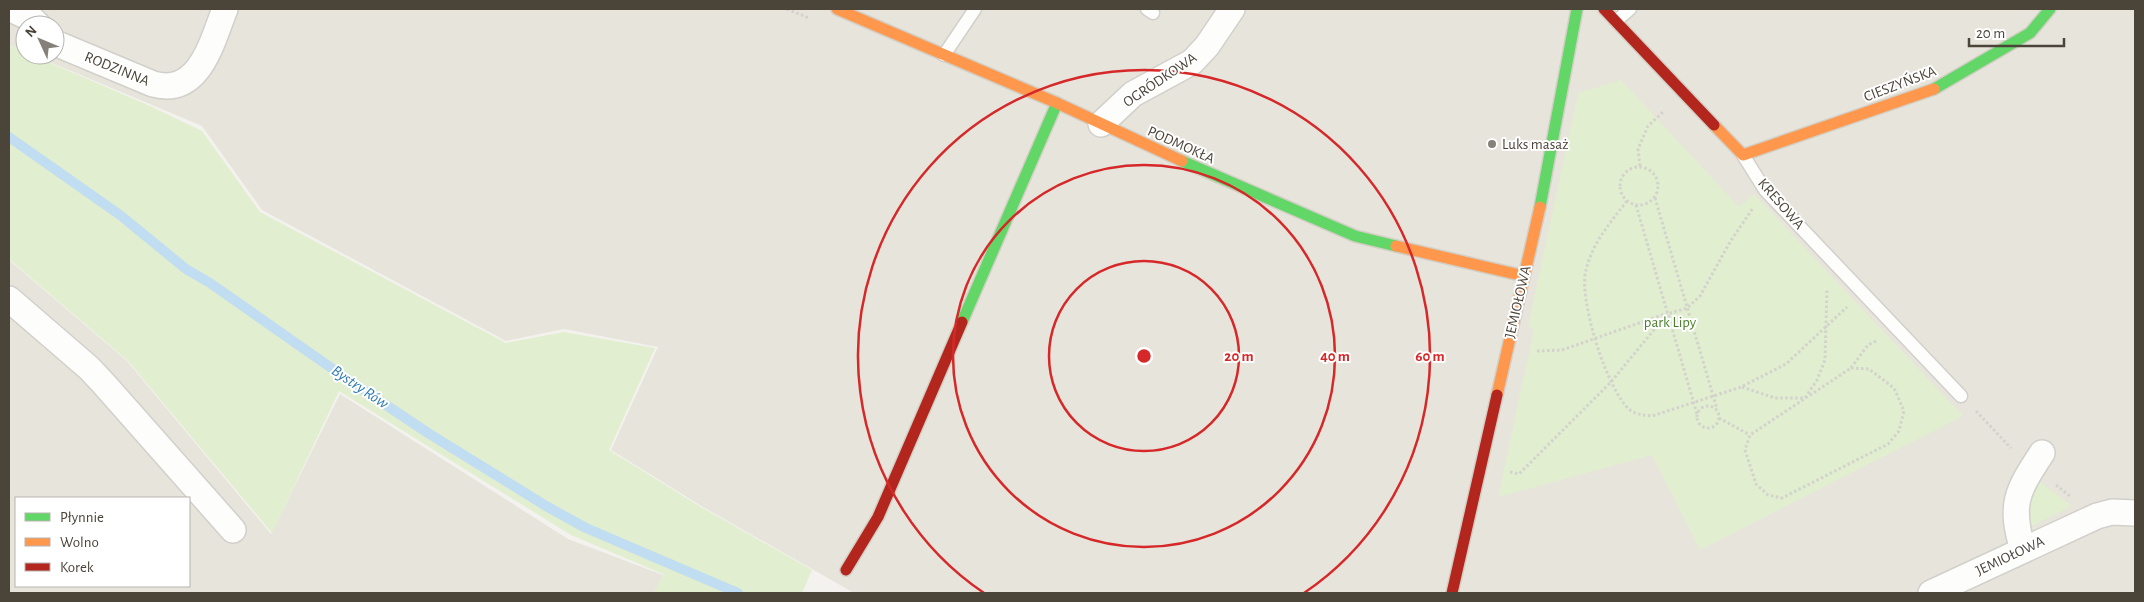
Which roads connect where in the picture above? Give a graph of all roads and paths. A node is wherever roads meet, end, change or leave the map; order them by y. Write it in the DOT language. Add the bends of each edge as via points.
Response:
graph roads {
  1 [pos="10,9"];
  2 [pos="225,9"];
  3 [pos="837,9"];
  4 [pos="975,9"];
  5 [pos="1232,9"];
  6 [pos="1577,9"];
  7 [pos="1604,9"];
  8 [pos="1630,9"];
  9 [pos="2050,9"];
  10 [pos="23,15"];
  11 [pos="1616,21"];
  12 [pos="65,47"];
  13 [pos="944,54"];
  14 [pos="1684,94"];
  15 [pos="1057,103"];
  16 [pos="1101,124"];
  17 [pos="1743,155"];
  18 [pos="1640,166"];
  19 [pos="1765,190"];
  20 [pos="1655,198"];
  21 [pos="1627,201"];
  22 [pos="1636,205"];
  23 [pos="1828,256"];
  24 [pos="1524,276"];
  25 [pos="1863,292"];
  26 [pos="9,300"];
  27 [pos="1687,308"];
  28 [pos="1667,314"];
  29 [pos="1826,327"];
  30 [pos="1899,330"];
  31 [pos="1594,339"];
  32 [pos="1506,353"];
  33 [pos="1851,368"];
  34 [pos="1611,382"];
  35 [pos="1742,387"];
  36 [pos="1712,395"];
  37 [pos="1961,396"];
  38 [pos="1805,398"];
  39 [pos="1693,402"];
  40 [pos="1717,409"];
  41 [pos="1697,414"];
  42 [pos="1719,418"];
  43 [pos="1750,435"];
  44 [pos="2042,453"];
  45 [pos="1482,467"];
  46 [pos="2135,512"];
  47 [pos="232,530"];
  48 [pos="2022,550"];
  49 [pos="846,570"];
  50 [pos="1452,593"];
  51 [pos="1931,593"];
  1 -- 10 [label="street"];
  2 -- 12 [label="street, RODZINNA" via="200,66 187,80 170,86 153,84"];
  3 -- 13 [label="street, PODMOKŁA"];
  4 -- 13 [label="lane"];
  5 -- 16 [label="street, OGRÓDKOWA" via="1192,62 1134,94"];
  6 -- 24 [label="street, JEMIOŁOWA" via="1548,172"];
  7 -- 11 [label="street, KRESOWA"];
  8 -- 11 [label="lane"];
  9 -- 17 [label="street, CIESZYŃSKA" via="2030,33 1930,92"];
  11 -- 14 [label="street, KRESOWA"];
  13 -- 15 [label="street, PODMOKŁA"];
  14 -- 17 [label="street, KRESOWA"];
  14 -- 18 [label="path" via="1648,126 1638,149"];
  15 -- 16 [label="street, PODMOKŁA"];
  15 -- 49 [label="street" via="878,517"];
  16 -- 24 [label="street, PODMOKŁA" via="1355,236"];
  17 -- 19 [label="lane, KRESOWA"];
  18 -- 20 [label="path" via="1657,178 1659,188"];
  18 -- 21 [label="path" via="1630,168 1622,178 1621,192"];
  19 -- 23 [label="lane, KRESOWA"];
  19 -- 27 [label="path" via="1730,242 1700,296"];
  20 -- 22 [label="path" via="1647,204"];
  20 -- 27 [label="path"];
  21 -- 22 [label="path"];
  21 -- 31 [label="path" via="1596,242 1585,272"];
  22 -- 28 [label="path"];
  23 -- 25 [label="lane, KRESOWA"];
  23 -- 29 [label="path"];
  24 -- 32 [label="street, JEMIOŁOWA"];
  25 -- 29 [label="path"];
  25 -- 30 [label="lane, KRESOWA"];
  26 -- 47 [label="street" via="89,368"];
  27 -- 28 [label="path"];
  27 -- 36 [label="path"];
  28 -- 31 [label="path"];
  28 -- 34 [label="path"];
  28 -- 39 [label="path"];
  29 -- 35 [label="path" via="1786,364"];
  29 -- 38 [label="path" via="1825,360"];
  30 -- 33 [label="path" via="1868,345"];
  30 -- 37 [label="lane, KRESOWA"];
  31 -- 32 [label="path" via="1562,350"];
  31 -- 34 [label="path"];
  32 -- 45 [label="street, JEMIOŁOWA"];
  33 -- 38 [label="path"];
  33 -- 43 [label="path" via="1869,369 1894,388 1904,412 1899,431 1888,444 1782,498 1768,495 1756,484 1745,450"];
  34 -- 39 [label="path" via="1630,409 1640,415 1652,416"];
  34 -- 45 [label="path" via="1519,474"];
  35 -- 36 [label="path"];
  35 -- 38 [label="path" via="1775,398"];
  36 -- 39 [label="path"];
  36 -- 40 [label="path"];
  38 -- 43 [label="path"];
  39 -- 41 [label="path"];
  40 -- 41 [label="path" via="1709,405 1700,408"];
  40 -- 42 [label="path"];
  41 -- 42 [label="path" via="1698,423 1706,428 1715,426"];
  42 -- 43 [label="path"];
  44 -- 48 [label="street" via="2022,481 2015,503 2016,529"];
  45 -- 50 [label="street, JEMIOŁOWA"];
  46 -- 48 [label="street, JEMIOŁOWA" via="2086,512"];
  48 -- 51 [label="street, JEMIOŁOWA"];
}
